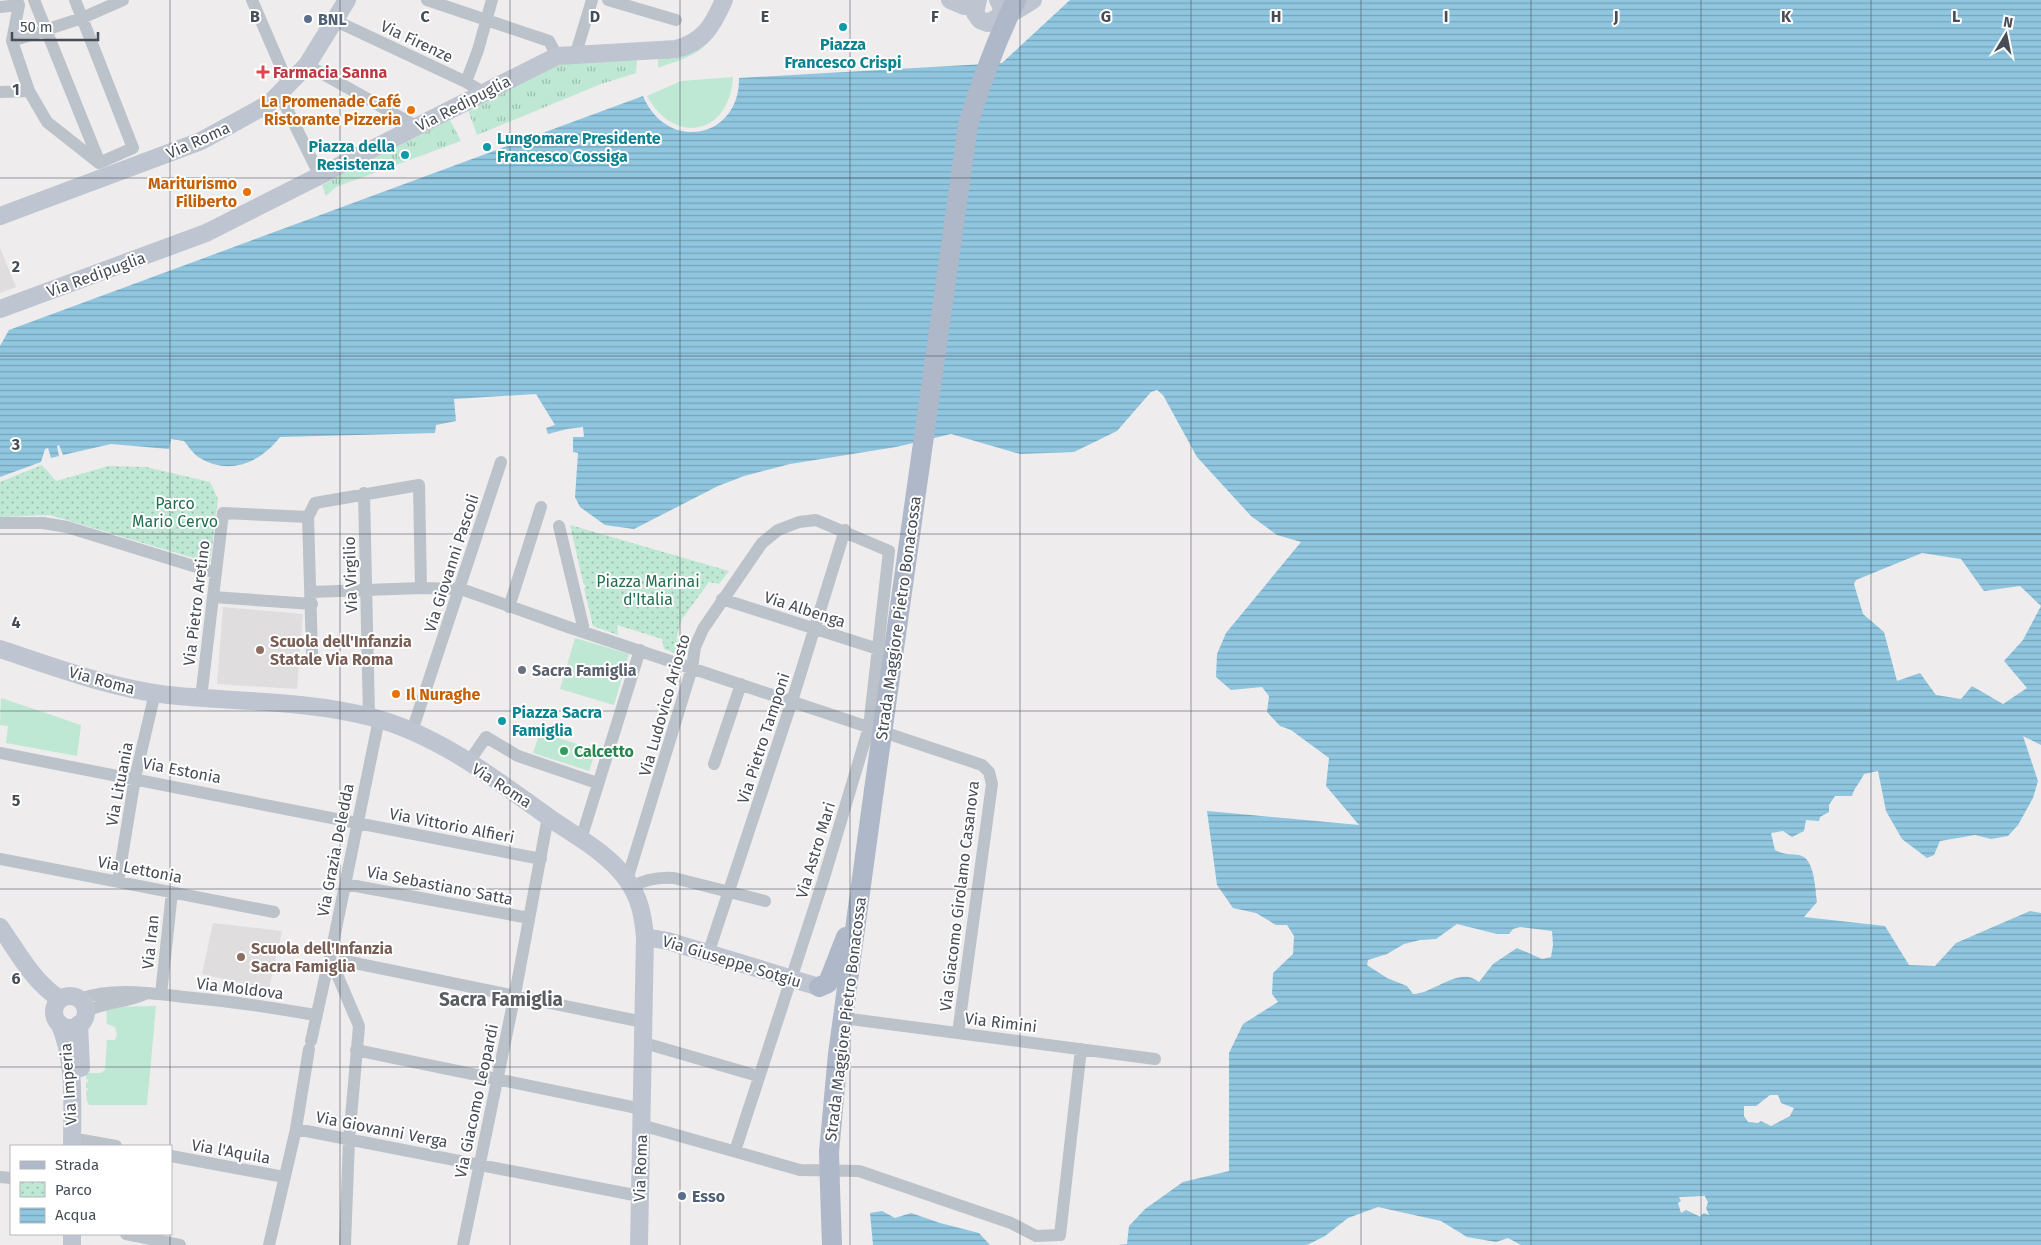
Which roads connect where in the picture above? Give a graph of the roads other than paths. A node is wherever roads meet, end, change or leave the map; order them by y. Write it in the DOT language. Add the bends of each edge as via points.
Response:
graph roads {
  1 [pos="34,0"];
  2 [pos="75,0"];
  3 [pos="123,0"];
  4 [pos="252,0"];
  5 [pos="347,0"];
  6 [pos="427,0"];
  7 [pos="492,0"];
  8 [pos="592,0"];
  9 [pos="608,0"];
  10 [pos="724,0"];
  11 [pos="950,0"];
  12 [pos="1033,0"];
  13 [pos="18,2"];
  14 [pos="976,3"];
  15 [pos="1005,4"];
  16 [pos="0,7"];
  17 [pos="82,18"];
  18 [pos="676,20"];
  19 [pos="336,21"];
  20 [pos="487,22"];
  21 [pos="47,30"];
  22 [pos="12,41"];
  23 [pos="576,53"];
  24 [pos="557,56"];
  25 [pos="307,66"];
  26 [pos="466,82"];
  27 [pos="285,90"];
  28 [pos="29,91"];
  29 [pos="0,92"];
  30 [pos="483,92"];
  31 [pos="416,126"];
  32 [pos="102,170"];
  33 [pos="320,176"];
  34 [pos="0,216"];
  35 [pos="0,310"];
  36 [pos="501,462"];
  37 [pos="364,493"];
  38 [pos="541,508"];
  39 [pos="308,516"];
  40 [pos="0,523"];
  41 [pos="559,526"];
  42 [pos="846,530"];
  43 [pos="889,551"];
  44 [pos="216,573"];
  45 [pos="422,588"];
  46 [pos="367,589"];
  47 [pos="461,589"];
  48 [pos="213,598"];
  49 [pos="312,598"];
  50 [pos="722,599"];
  51 [pos="509,607"];
  52 [pos="813,629"];
  53 [pos="582,631"];
  54 [pos="0,649"];
  55 [pos="640,650"];
  56 [pos="878,650"];
  57 [pos="312,653"];
  58 [pos="692,668"];
  59 [pos="741,684"];
  60 [pos="155,693"];
  61 [pos="201,698"];
  62 [pos="792,701"];
  63 [pos="374,718"];
  64 [pos="869,727"];
  65 [pos="412,731"];
  66 [pos="0,753"];
  67 [pos="468,763"];
  68 [pos="714,764"];
  69 [pos="135,778"];
  70 [pos="597,783"];
  71 [pos="548,816"];
  72 [pos="357,823"];
  73 [pos="581,839"];
  74 [pos="0,859"];
  75 [pos="541,859"];
  76 [pos="118,881"];
  77 [pos="345,884"];
  78 [pos="630,884"];
  79 [pos="730,891"];
  80 [pos="172,892"];
  81 [pos="765,901"];
  82 [pos="858,907"];
  83 [pos="274,912"];
  84 [pos="529,918"];
  85 [pos="0,927"];
  86 [pos="645,937"];
  87 [pos="0,947"];
  88 [pos="708,954"];
  89 [pos="334,968"];
  90 [pos="791,979"];
  91 [pos="819,987"];
  92 [pos="161,994"];
  93 [pos="515,995"];
  94 [pos="58,1010"];
  95 [pos="81,1012"];
  96 [pos="315,1015"];
  97 [pos="843,1018"];
  98 [pos="643,1022"];
  99 [pos="958,1033"];
  100 [pos="641,1042"];
  101 [pos="1081,1049"];
  102 [pos="356,1050"];
  103 [pos="1154,1059"];
  104 [pos="758,1076"];
  105 [pos="496,1079"];
  106 [pos="641,1117"];
  107 [pos="296,1129"];
  108 [pos="349,1140"];
  109 [pos="78,1144"];
  110 [pos="97,1145"];
  111 [pos="735,1151"];
  112 [pos="172,1156"];
  113 [pos="479,1164"];
  114 [pos="284,1177"];
  115 [pos="639,1196"];
  116 [pos="131,1235"];
  117 [pos="180,1245"];
  118 [pos="268,1245"];
  119 [pos="345,1245"];
  120 [pos="463,1245"];
  121 [pos="639,1245"];
  122 [pos="832,1245"];
  1 -- 21 [label="street"];
  2 -- 17 [label="street"];
  3 -- 17 [label="street"];
  4 -- 27 [label="street"];
  5 -- 19 [label="street, Via Roma"];
  6 -- 20 [label="street"];
  7 -- 20 [label="street"];
  8 -- 23 [label="street"];
  9 -- 18 [label="street"];
  10 -- 23 [label="street, Via Redipuglia" via="707,33 685,46 648,51"];
  11 -- 14 [label="street" via="964,6"];
  12 -- 15 [label="street" via="1015,11"];
  13 -- 16 [label="street"];
  13 -- 22 [label="street"];
  14 -- 15 [label="street" via="977,17 983,22 996,20"];
  15 -- 82 [label="main road, Strada Maggiore Pietro Bonacossa, bridge" via="999,34 968,125"];
  17 -- 21 [label="street"];
  17 -- 32 [label="street" via="133,148"];
  19 -- 25 [label="street, Via Roma"];
  19 -- 26 [label="street, Via Firenze"];
  20 -- 24 [label="street" via="549,41"];
  20 -- 26 [label="street"];
  21 -- 22 [label="street"];
  21 -- 32 [label="street"];
  22 -- 28 [label="street"];
  23 -- 24 [label="street, Via Redipuglia"];
  24 -- 30 [label="street, Via Redipuglia"];
  25 -- 27 [label="street, Via Roma"];
  25 -- 31 [label="street"];
  26 -- 30 [label="street, Via Firenze"];
  27 -- 32 [label="street, Via Roma" via="242,120 201,141"];
  27 -- 33 [label="street"];
  28 -- 29 [label="street"];
  28 -- 32 [label="street" via="47,122"];
  30 -- 31 [label="street, Via Redipuglia"];
  31 -- 33 [label="street, Via Redipuglia"];
  32 -- 34 [label="street, Via Roma"];
  33 -- 35 [label="street, Via Redipuglia" via="197,237"];
  36 -- 47 [label="street, Via Giovanni Pascoli"];
  37 -- 39 [label="street" via="315,504"];
  37 -- 45 [label="street" via="419,485"];
  37 -- 46 [label="street, Via Virgilio"];
  38 -- 51 [label="street"];
  39 -- 44 [label="street, Via Pietro Aretino" via="223,513"];
  39 -- 49 [label="street"];
  40 -- 44 [label="street" via="43,523 67,527"];
  41 -- 53 [label="street"];
  42 -- 43 [label="street, Via Ludovico Ariosto"];
  42 -- 50 [label="street, Via Ludovico Ariosto" via="816,520 778,530 762,543"];
  42 -- 52 [label="street, Via Pietro Tamponi"];
  43 -- 56 [label="street, Via Astro Mari"];
  44 -- 48 [label="street, Via Pietro Aretino"];
  45 -- 46 [label="street, Via Giacomo Girolamo Casanova"];
  45 -- 47 [label="street, Via Giacomo Girolamo Casanova"];
  46 -- 49 [label="street, Via Giacomo Girolamo Casanova"];
  46 -- 63 [label="street, Via Virgilio"];
  47 -- 51 [label="street, Via Giacomo Girolamo Casanova"];
  47 -- 65 [label="street, Via Giovanni Pascoli"];
  48 -- 49 [label="street, Via Giacomo Girolamo Casanova"];
  48 -- 61 [label="street, Via Pietro Aretino"];
  49 -- 57 [label="street"];
  50 -- 52 [label="street, Via Albenga"];
  50 -- 58 [label="street, Via Ludovico Ariosto" via="695,647"];
  51 -- 53 [label="street, Via Giacomo Girolamo Casanova"];
  52 -- 56 [label="street, Via Albenga"];
  52 -- 62 [label="street, Via Pietro Tamponi"];
  53 -- 55 [label="street, Via Giacomo Girolamo Casanova"];
  54 -- 60 [label="street, Via Roma" via="82,676"];
  55 -- 58 [label="street, Via Giacomo Girolamo Casanova"];
  55 -- 70 [label="street"];
  56 -- 64 [label="street, Via Astro Mari"];
  58 -- 59 [label="street, Via Giacomo Girolamo Casanova"];
  58 -- 78 [label="street, Via Ludovico Ariosto"];
  59 -- 62 [label="street, Via Giacomo Girolamo Casanova"];
  59 -- 68 [label="street"];
  60 -- 61 [label="street, Via Roma"];
  60 -- 69 [label="street, Via Lituania"];
  61 -- 63 [label="street, Via Roma" via="314,707"];
  62 -- 64 [label="street, Via Giacomo Girolamo Casanova"];
  62 -- 79 [label="street, Via Pietro Tamponi"];
  63 -- 65 [label="street, Via Roma"];
  63 -- 72 [label="street, Via Grazia Deledda"];
  64 -- 90 [label="street, Via Astro Mari"];
  64 -- 99 [label="street, Via Giacomo Girolamo Casanova" via="979,764 991,778"];
  65 -- 67 [label="street, Via Roma"];
  66 -- 69 [label="street, Via Estonia"];
  67 -- 70 [label="street" via="486,737 518,756"];
  67 -- 71 [label="street, Via Roma"];
  69 -- 72 [label="street, Via Estonia"];
  69 -- 76 [label="street, Via Lituania"];
  70 -- 73 [label="street"];
  71 -- 73 [label="street, Via Roma"];
  71 -- 75 [label="street, Via Giacomo Leopardi"];
  72 -- 75 [label="street, Via Vittorio Alfieri"];
  72 -- 77 [label="street, Via Grazia Deledda"];
  73 -- 78 [label="street, Via Roma" via="614,864"];
  74 -- 76 [label="street, Via Lettonia"];
  75 -- 84 [label="street, Via Giacomo Leopardi"];
  76 -- 80 [label="street, Via Lettonia"];
  77 -- 84 [label="street, Via Sebastiano Satta"];
  77 -- 89 [label="street, Via Grazia Deledda" via="330,958"];
  78 -- 79 [label="street" via="659,877 674,878"];
  78 -- 86 [label="street, Via Roma" via="642,908"];
  79 -- 81 [label="street"];
  79 -- 88 [label="street, Via Pietro Tamponi"];
  80 -- 83 [label="street, Via Lettonia"];
  80 -- 92 [label="street, Via Iran"];
  82 -- 91 [label="main road" via="828,983"];
  82 -- 97 [label="main road, Strada Maggiore Pietro Bonacossa"];
  84 -- 93 [label="street, Via Giacomo Leopardi"];
  85 -- 94 [label="street"];
  86 -- 88 [label="street, Via Giuseppe Sotgiu"];
  86 -- 98 [label="street, Via Roma"];
  87 -- 94 [label="street" via="36,994"];
  88 -- 90 [label="street, Via Giuseppe Sotgiu"];
  89 -- 93 [label="street" via="345,961"];
  89 -- 96 [label="street" via="326,974"];
  89 -- 102 [label="street" via="359,1026"];
  90 -- 91 [label="street, Via Giuseppe Sotgiu"];
  90 -- 104 [label="street, Via Astro Mari"];
  92 -- 95 [label="street" via="147,993 129,1001 95,1006"];
  92 -- 96 [label="street, Via Moldova"];
  93 -- 98 [label="street"];
  93 -- 105 [label="street, Via Giacomo Leopardi"];
  94 -- 95 [label="street" via="71,996"];
  94 -- 95 [label="street" via="67,1027"];
  94 -- 109 [label="street, Via Imperia" via="67,1042"];
  95 -- 109 [label="street, Via Imperia"];
  96 -- 107 [label="street"];
  97 -- 99 [label="street, Via Rimini"];
  97 -- 122 [label="main road, Strada Maggiore Pietro Bonacossa, bridge" via="829,1152"];
  98 -- 100 [label="street, Via Roma"];
  99 -- 101 [label="street, Via Rimini"];
  100 -- 104 [label="street"];
  100 -- 106 [label="street, Via Roma"];
  101 -- 103 [label="street, Via Rimini"];
  101 -- 111 [label="street" via="1060,1235 1036,1236 1011,1223 859,1171 800,1170"];
  102 -- 105 [label="street"];
  102 -- 108 [label="street"];
  104 -- 111 [label="street, Via Astro Mari"];
  105 -- 106 [label="street"];
  105 -- 113 [label="street, Via Giacomo Leopardi"];
  106 -- 111 [label="street"];
  106 -- 115 [label="street, Via Roma"];
  107 -- 108 [label="street, Via Giovanni Verga"];
  107 -- 114 [label="street"];
  108 -- 113 [label="street, Via Giovanni Verga"];
  108 -- 119 [label="street"];
  109 -- 110 [label="street"];
  112 -- 114 [label="street, Via l'Aquila"];
  113 -- 115 [label="street, Via Giovanni Verga"];
  113 -- 120 [label="street, Via Giacomo Leopardi"];
  114 -- 118 [label="street"];
  115 -- 121 [label="street, Via Roma"];
  116 -- 117 [label="street"];
}
